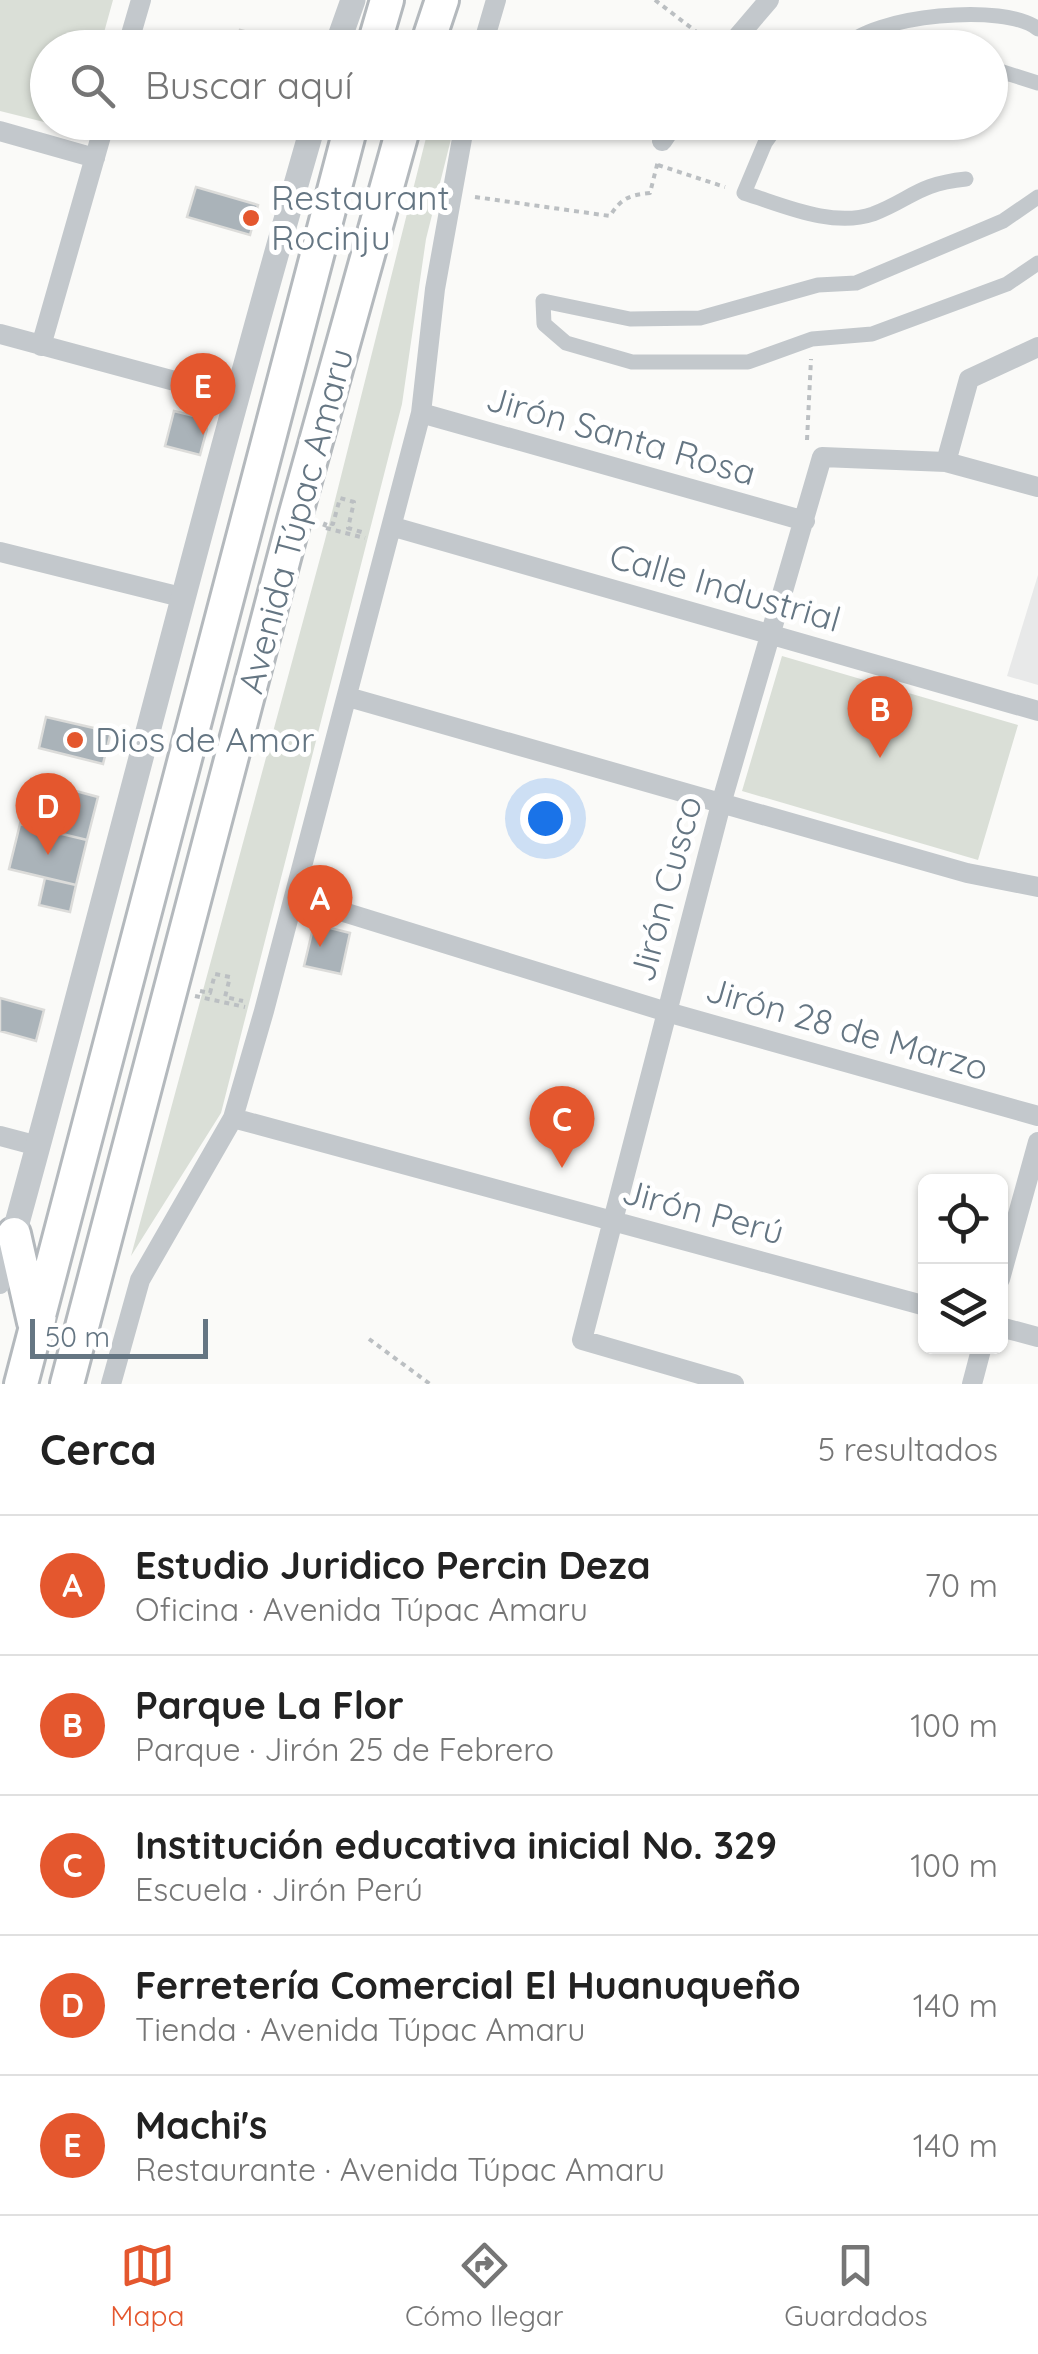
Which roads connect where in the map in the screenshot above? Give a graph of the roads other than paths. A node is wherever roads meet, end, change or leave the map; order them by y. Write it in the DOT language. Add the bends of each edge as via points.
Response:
graph roads {
  1 [pos="141,0"];
  2 [pos="352,0"];
  3 [pos="387,0"];
  4 [pos="442,0"];
  5 [pos="496,0"];
  6 [pos="769,0"];
  7 [pos="1038,29"];
  8 [pos="132,30"];
  9 [pos="342,30"];
  10 [pos="378,30"];
  11 [pos="432,30"];
  12 [pos="487,30"];
  13 [pos="743,30"];
  14 [pos="881,30"];
  15 [pos="1008,74"];
  16 [pos="1038,83"];
  17 [pos="0,131"];
  18 [pos="30,140"];
  19 [pos="32,140"];
  20 [pos="100,140"];
  21 [pos="309,140"];
  22 [pos="347,140"];
  23 [pos="400,140"];
  24 [pos="462,140"];
  25 [pos="767,140"];
  26 [pos="95,158"];
  27 [pos="966,179"];
  28 [pos="1038,197"];
  29 [pos="1038,263"];
  30 [pos="0,334"];
  31 [pos="41,346"];
  32 [pos="1038,347"];
  33 [pos="234,397"];
  34 [pos="420,414"];
  35 [pos="946,462"];
  36 [pos="1038,487"];
  37 [pos="804,522"];
  38 [pos="394,527"];
  39 [pos="0,552"];
  40 [pos="185,598"];
  41 [pos="771,635"];
  42 [pos="348,697"];
  43 [pos="1038,711"];
  44 [pos="721,804"];
  45 [pos="1038,887"];
  46 [pos="295,897"];
  47 [pos="667,1012"];
  48 [pos="1038,1116"];
  49 [pos="233,1118"];
  50 [pos="0,1136"];
  51 [pos="1038,1142"];
  52 [pos="38,1146"];
  53 [pos="613,1221"];
  54 [pos="14,1234"];
  55 [pos="1004,1264"];
  56 [pos="0,1284"];
  57 [pos="918,1304"];
  58 [pos="36,1329"];
  59 [pos="1008,1329"];
  60 [pos="1038,1337"];
  61 [pos="980,1354"];
  62 [pos="21,1384"];
  63 [pos="67,1384"];
  64 [pos="112,1384"];
  65 [pos="734,1384"];
  66 [pos="972,1384"];
  1 -- 8 [label="street"];
  2 -- 9 [label="street"];
  3 -- 10 [label="highway"];
  4 -- 11 [label="highway"];
  5 -- 12 [label="street"];
  6 -- 13 [label="street"];
  7 -- 14 [label="street" via="993,14 938,16"];
  15 -- 16 [label="street"];
  17 -- 18 [label="street"];
  19 -- 26 [label="street"];
  20 -- 26 [label="street"];
  21 -- 33 [label="street"];
  22 -- 58 [label="highway, Avenida Túpac Amaru"];
  23 -- 63 [label="highway, Avenida Túpac Amaru"];
  24 -- 34 [label="street"];
  25 -- 27 [label="street" via="744,192 814,214 872,214 920,187"];
  26 -- 31 [label="street"];
  28 -- 29 [label="street" via="1003,221 856,283 818,285 700,318 630,320 543,301 544,324 566,344 632,362 748,362 812,340 872,334 1006,284"];
  30 -- 31 [label="street"];
  31 -- 33 [label="street"];
  32 -- 35 [label="street" via="970,379"];
  33 -- 40 [label="street"];
  34 -- 37 [label="street, Jirón Santa Rosa"];
  34 -- 38 [label="street"];
  35 -- 36 [label="street"];
  35 -- 37 [label="street, Jirón Cusco" via="822,457"];
  37 -- 41 [label="street, Jirón Cusco"];
  38 -- 41 [label="street, Calle Industrial"];
  38 -- 42 [label="street"];
  39 -- 40 [label="street"];
  40 -- 52 [label="street"];
  41 -- 43 [label="street, Calle Industrial"];
  41 -- 44 [label="street, Jirón Cusco"];
  42 -- 44 [label="street"];
  42 -- 46 [label="street"];
  44 -- 45 [label="street"];
  44 -- 47 [label="street, Jirón Cusco"];
  46 -- 47 [label="street, Jirón 28 de Marzo"];
  46 -- 49 [label="street"];
  47 -- 48 [label="street, Jirón 28 de Marzo"];
  47 -- 53 [label="street, Jirón Cusco"];
  49 -- 53 [label="street, Jirón Perú"];
  49 -- 64 [label="street" via="140,1280"];
  50 -- 52 [label="street"];
  51 -- 55 [label="street"];
  52 -- 54 [label="street"];
  53 -- 57 [label="street, Jirón Perú"];
  53 -- 65 [label="street, Jirón Cusco" via="582,1340"];
  54 -- 56 [label="street"];
  54 -- 58 [label="highway"];
  58 -- 62 [label="highway, Avenida Túpac Amaru"];
  59 -- 60 [label="street"];
  61 -- 66 [label="street"];
}
